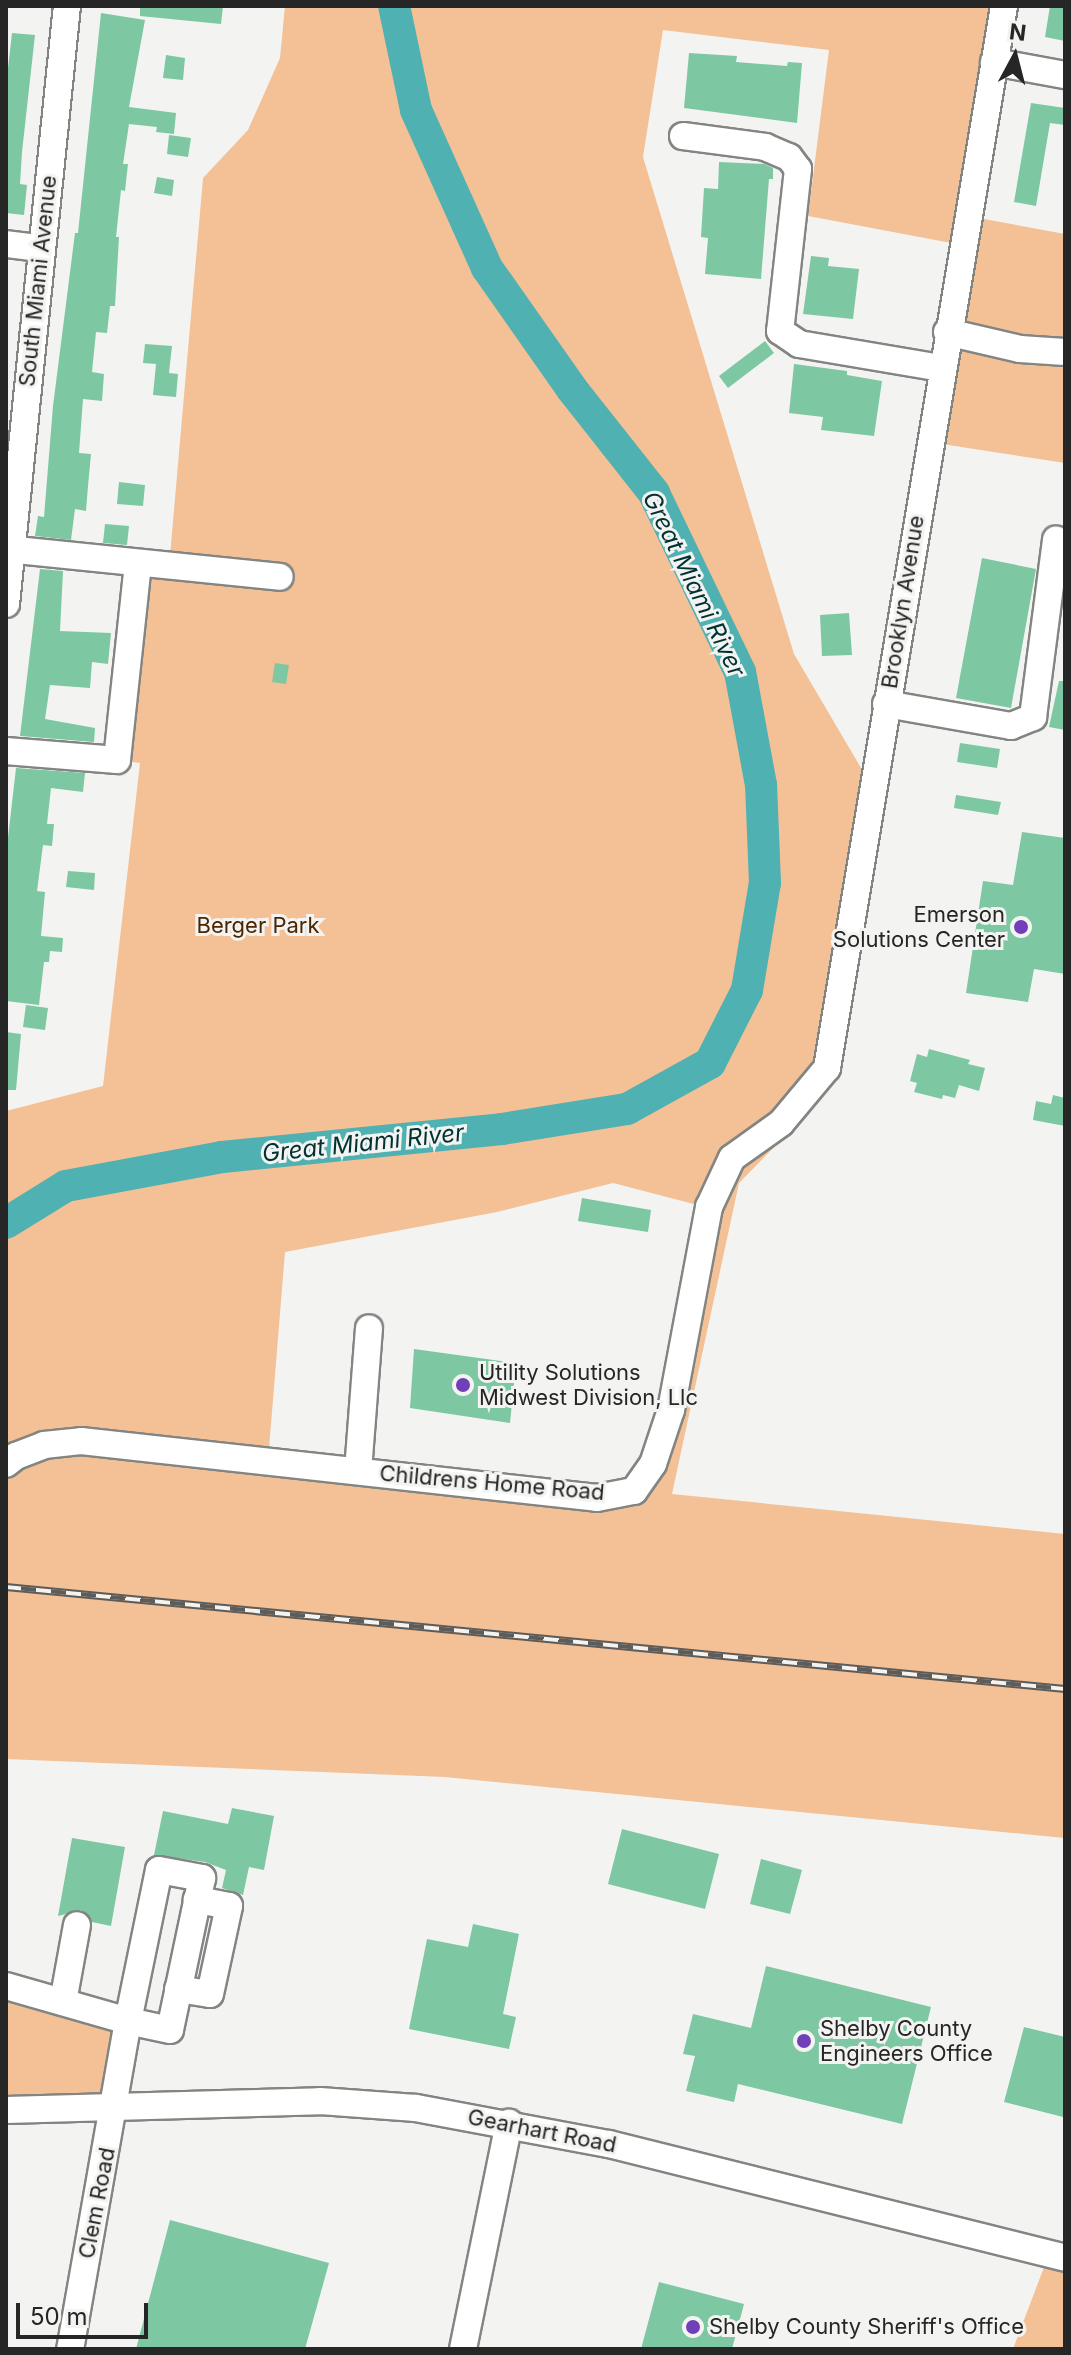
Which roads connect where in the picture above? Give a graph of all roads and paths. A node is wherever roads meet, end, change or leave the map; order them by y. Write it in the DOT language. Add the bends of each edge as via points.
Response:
graph roads {
  1 [pos="67,6"];
  2 [pos="1004,6"];
  3 [pos="994,62"];
  4 [pos="1065,75"];
  5 [pos="683,136"];
  6 [pos="6,244"];
  7 [pos="41,248"];
  8 [pos="947,332"];
  9 [pos="1065,352"];
  10 [pos="941,368"];
  11 [pos="1056,539"];
  12 [pos="9,549"];
  13 [pos="138,564"];
  14 [pos="280,577"];
  15 [pos="6,604"];
  16 [pos="886,704"];
  17 [pos="6,751"];
  18 [pos="732,1158"];
  19 [pos="369,1328"];
  20 [pos="6,1464"];
  21 [pos="358,1471"];
  22 [pos="77,1925"];
  23 [pos="6,1986"];
  24 [pos="63,2002"];
  25 [pos="128,2021"];
  26 [pos="116,2105"];
  27 [pos="6,2110"];
  28 [pos="509,2123"];
  29 [pos="1065,2258"];
  30 [pos="70,2349"];
  31 [pos="463,2349"];
  1 -- 7 [label="street, South Miami Avenue"];
  2 -- 3 [label="street, Brooklyn Avenue"];
  3 -- 4 [label="street"];
  3 -- 8 [label="street, Brooklyn Avenue"];
  5 -- 10 [label="street" via="765,147 789,157 798,169 780,331 799,344"];
  6 -- 7 [label="street"];
  7 -- 12 [label="street, South Miami Avenue"];
  8 -- 9 [label="street" via="1020,349"];
  8 -- 10 [label="street, Brooklyn Avenue"];
  10 -- 16 [label="street, Brooklyn Avenue"];
  11 -- 16 [label="street" via="1033,717 1011,726"];
  12 -- 13 [label="street"];
  12 -- 15 [label="street, South Miami Avenue"];
  13 -- 14 [label="street"];
  13 -- 17 [label="street" via="117,760"];
  16 -- 18 [label="street, Brooklyn Avenue" via="827,1068 781,1123"];
  18 -- 21 [label="street, Childrens Home Road" via="709,1207 671,1410 653,1464 634,1491 597,1498"];
  19 -- 21 [label="street"];
  20 -- 21 [label="street, Childrens Home Road" via="44,1445 81,1441"];
  22 -- 24 [label="street"];
  23 -- 24 [label="street"];
  24 -- 25 [label="street"];
  25 -- 25 [label="street" via="159,1870 202,1878 170,2030"];
  25 -- 26 [label="street"];
  26 -- 27 [label="street, Gearhart Road"];
  26 -- 28 [label="street, Gearhart Road" via="320,2101 416,2108"];
  26 -- 30 [label="street, Clem Road"];
  28 -- 29 [label="street, Gearhart Road"];
  28 -- 31 [label="street"];
}
